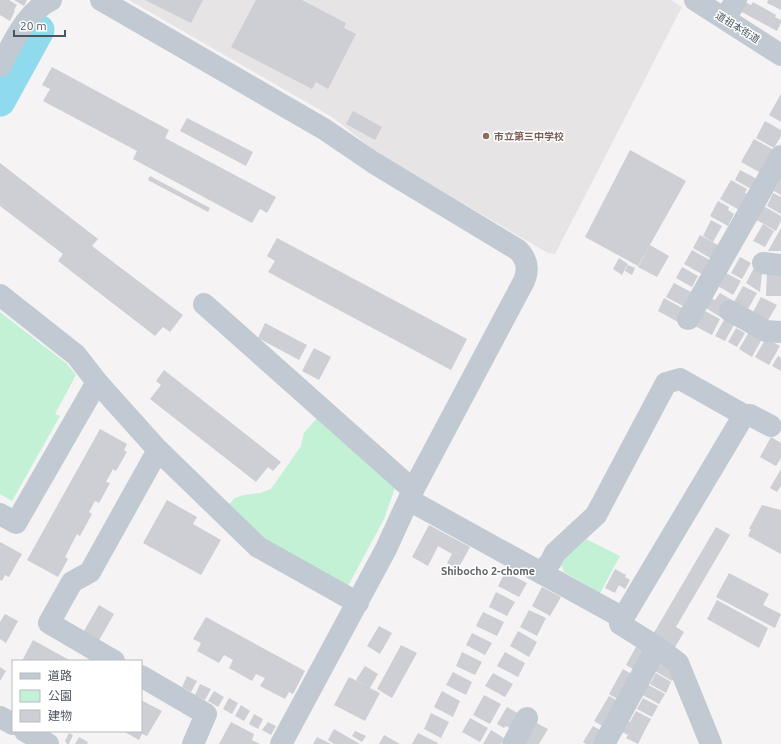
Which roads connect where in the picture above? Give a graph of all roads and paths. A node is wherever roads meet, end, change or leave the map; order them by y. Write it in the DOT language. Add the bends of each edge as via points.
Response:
graph roads {
  1 [pos="101,0"];
  2 [pos="694,0"];
  3 [pos="736,0"];
  4 [pos="47,1"];
  5 [pos="725,19"];
  6 [pos="781,55"];
  7 [pos="0,66"];
  8 [pos="781,156"];
  9 [pos="0,295"];
  10 [pos="204,304"];
  11 [pos="730,311"];
  12 [pos="688,319"];
  13 [pos="781,332"];
  14 [pos="97,382"];
  15 [pos="744,415"];
  16 [pos="771,426"];
  17 [pos="158,450"];
  18 [pos="411,495"];
  19 [pos="0,514"];
  20 [pos="541,573"];
  21 [pos="358,603"];
  22 [pos="623,618"];
  23 [pos="657,647"];
  24 [pos="112,660"];
  25 [pos="142,677"];
  26 [pos="0,717"];
  27 [pos="527,718"];
  28 [pos="12,723"];
  29 [pos="27,732"];
  30 [pos="48,744"];
  31 [pos="193,744"];
  32 [pos="281,744"];
  33 [pos="513,744"];
  34 [pos="604,744"];
  35 [pos="711,744"];
  1 -- 18 [label="street" via="324,129 374,163 518,250 524,258 527,267 524,281"];
  2 -- 5 [label="street, 道祖本街道"];
  3 -- 5 [label="street"];
  4 -- 7 [label="street" via="27,19"];
  5 -- 6 [label="street, 道祖本街道"];
  8 -- 12 [label="street"];
  9 -- 14 [label="street" via="76,355"];
  10 -- 18 [label="street"];
  11 -- 13 [label="street" via="766,331"];
  14 -- 17 [label="street"];
  14 -- 19 [label="street" via="16,523"];
  15 -- 16 [label="street" via="750,414"];
  15 -- 20 [label="street" via="680,379 666,384 596,515 555,553"];
  15 -- 22 [label="street"];
  17 -- 21 [label="street" via="258,547"];
  17 -- 24 [label="street" via="90,572 72,582 49,623"];
  18 -- 20 [label="street"];
  18 -- 21 [label="street"];
  20 -- 22 [label="street"];
  21 -- 32 [label="street"];
  22 -- 23 [label="street" via="620,624"];
  23 -- 34 [label="street"];
  23 -- 35 [label="street" via="678,663"];
  25 -- 31 [label="street" via="206,714"];
  26 -- 28 [label="street"];
  27 -- 33 [label="street"];
  29 -- 30 [label="street"];
}
